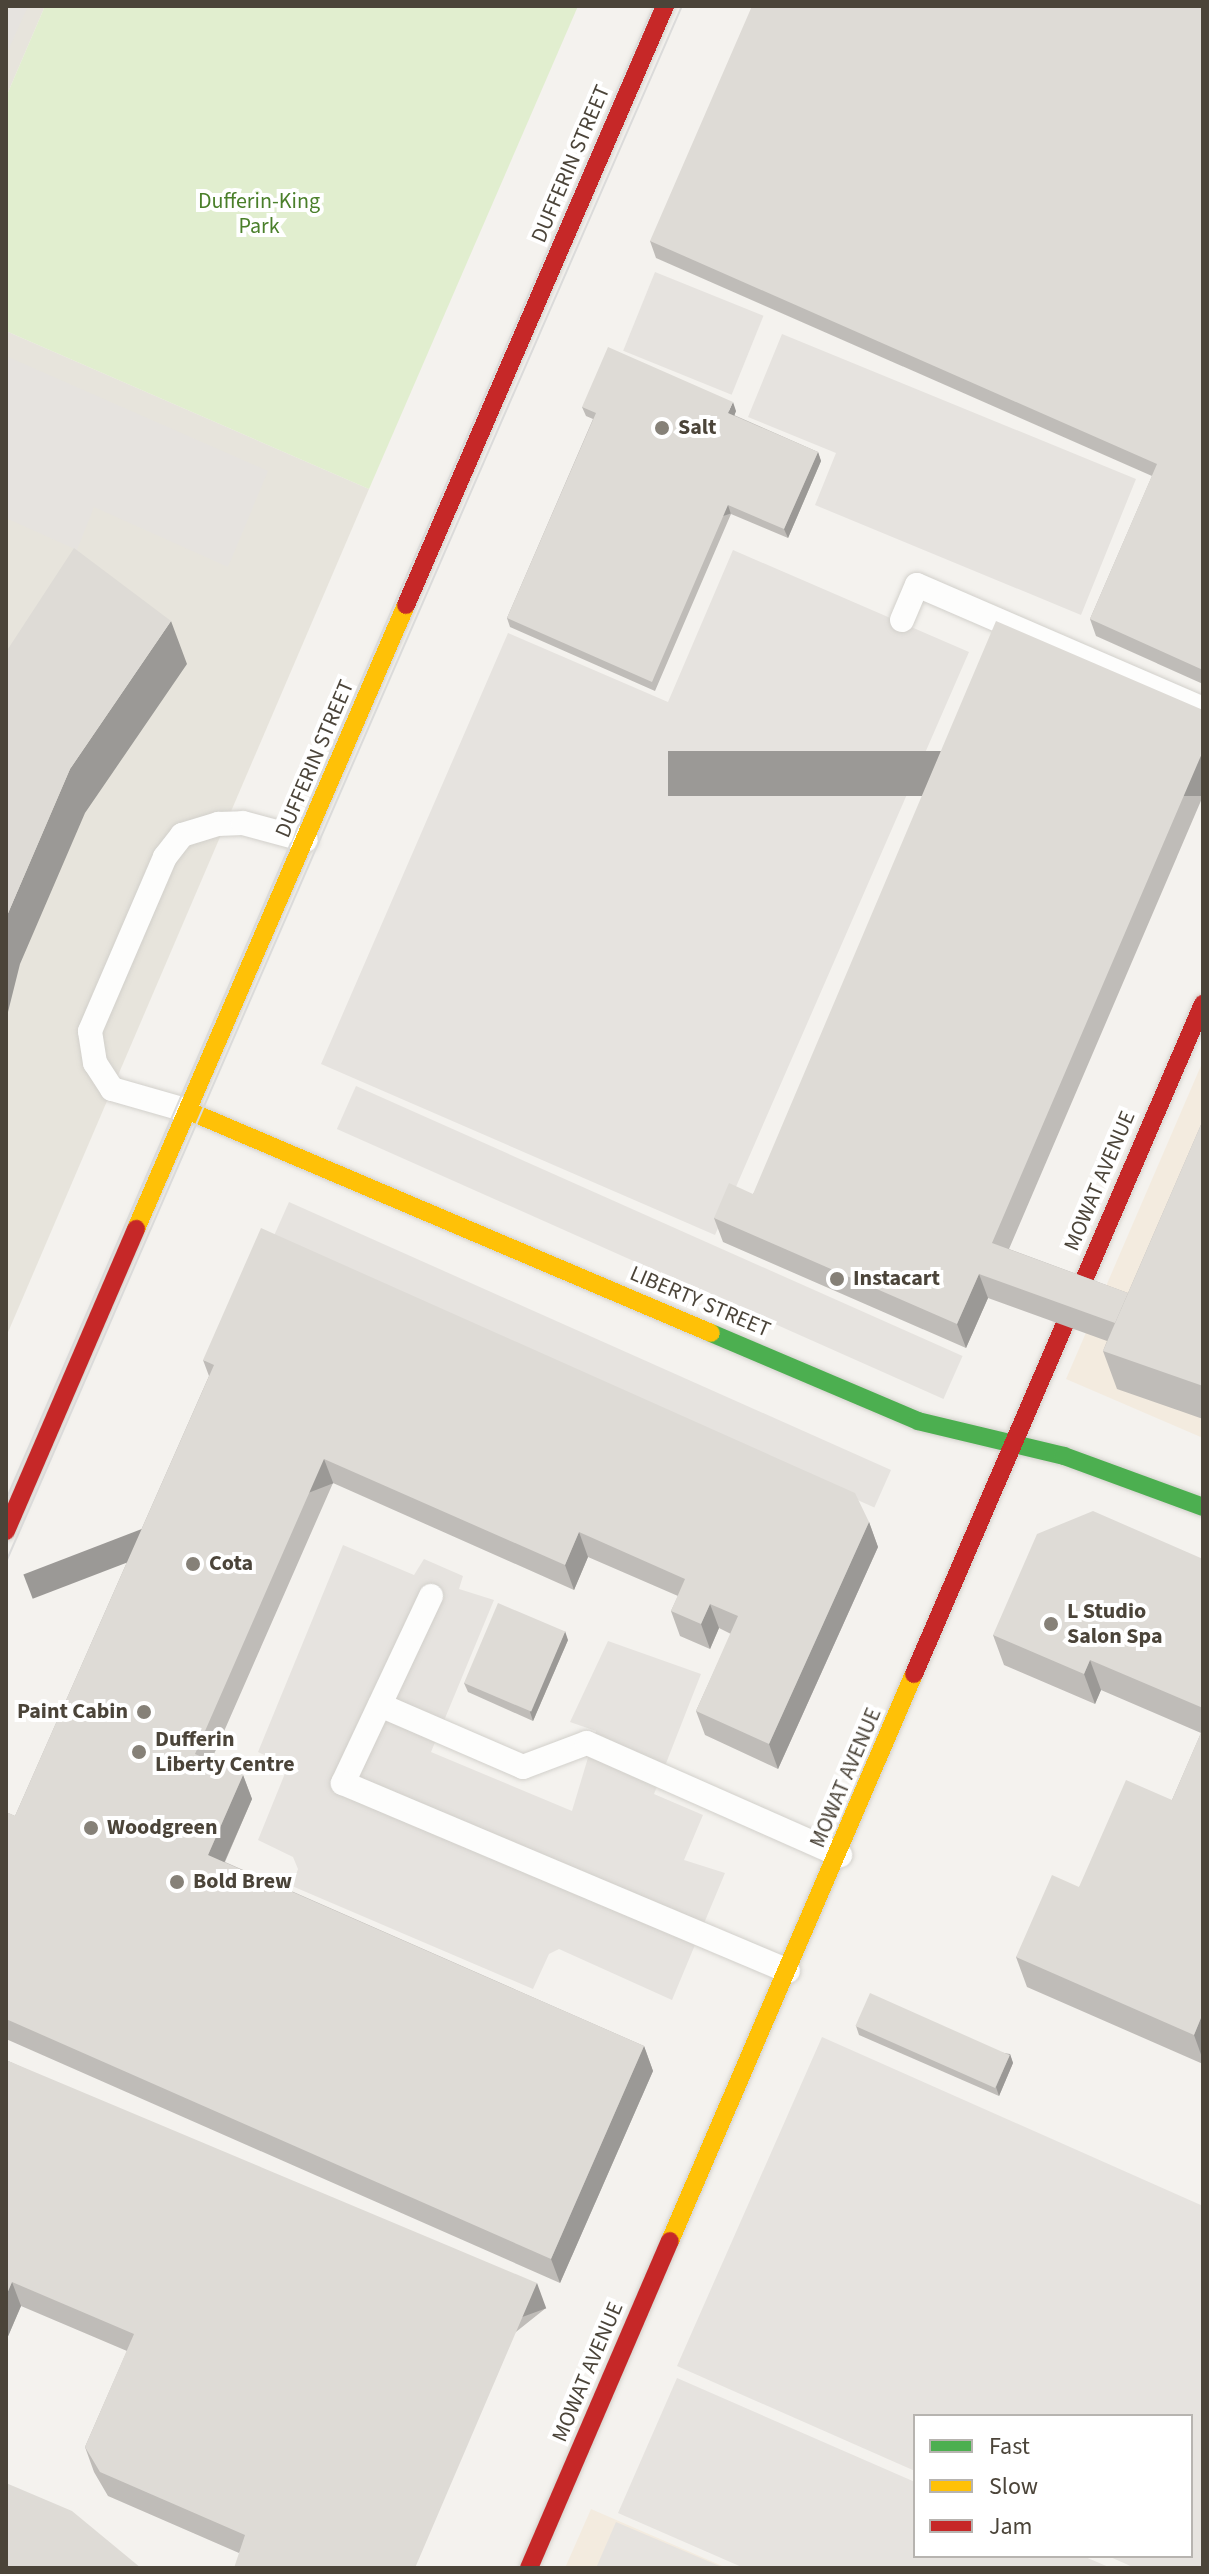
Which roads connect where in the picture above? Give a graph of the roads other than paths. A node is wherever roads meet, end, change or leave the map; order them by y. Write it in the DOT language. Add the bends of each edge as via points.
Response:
graph roads {
  1 [pos="665,6"];
  2 [pos="902,620"];
  3 [pos="1203,709"];
  4 [pos="306,840"];
  5 [pos="1203,1004"];
  6 [pos="189,1111"];
  7 [pos="1014,1443"];
  8 [pos="1203,1507"];
  9 [pos="6,1531"];
  10 [pos="431,1596"];
  11 [pos="380,1705"];
  12 [pos="840,1855"];
  13 [pos="788,1971"];
  14 [pos="529,2568"];
  1 -- 4 [label="street, DUFFERIN STREET"];
  2 -- 3 [label="lane" via="917,585"];
  4 -- 6 [label="street, DUFFERIN STREET"];
  4 -- 6 [label="lane" via="218,824 182,835 159,870 90,1031 95,1063 112,1089"];
  5 -- 7 [label="street, MOWAT AVENUE"];
  6 -- 7 [label="street, LIBERTY STREET" via="918,1421"];
  6 -- 9 [label="street, DUFFERIN STREET"];
  7 -- 8 [label="street, LIBERTY STREET"];
  7 -- 12 [label="street, MOWAT AVENUE"];
  10 -- 11 [label="lane"];
  11 -- 12 [label="lane" via="523,1767 587,1743"];
  11 -- 13 [label="lane" via="343,1783"];
  12 -- 13 [label="street, MOWAT AVENUE"];
  13 -- 14 [label="street, MOWAT AVENUE"];
}
